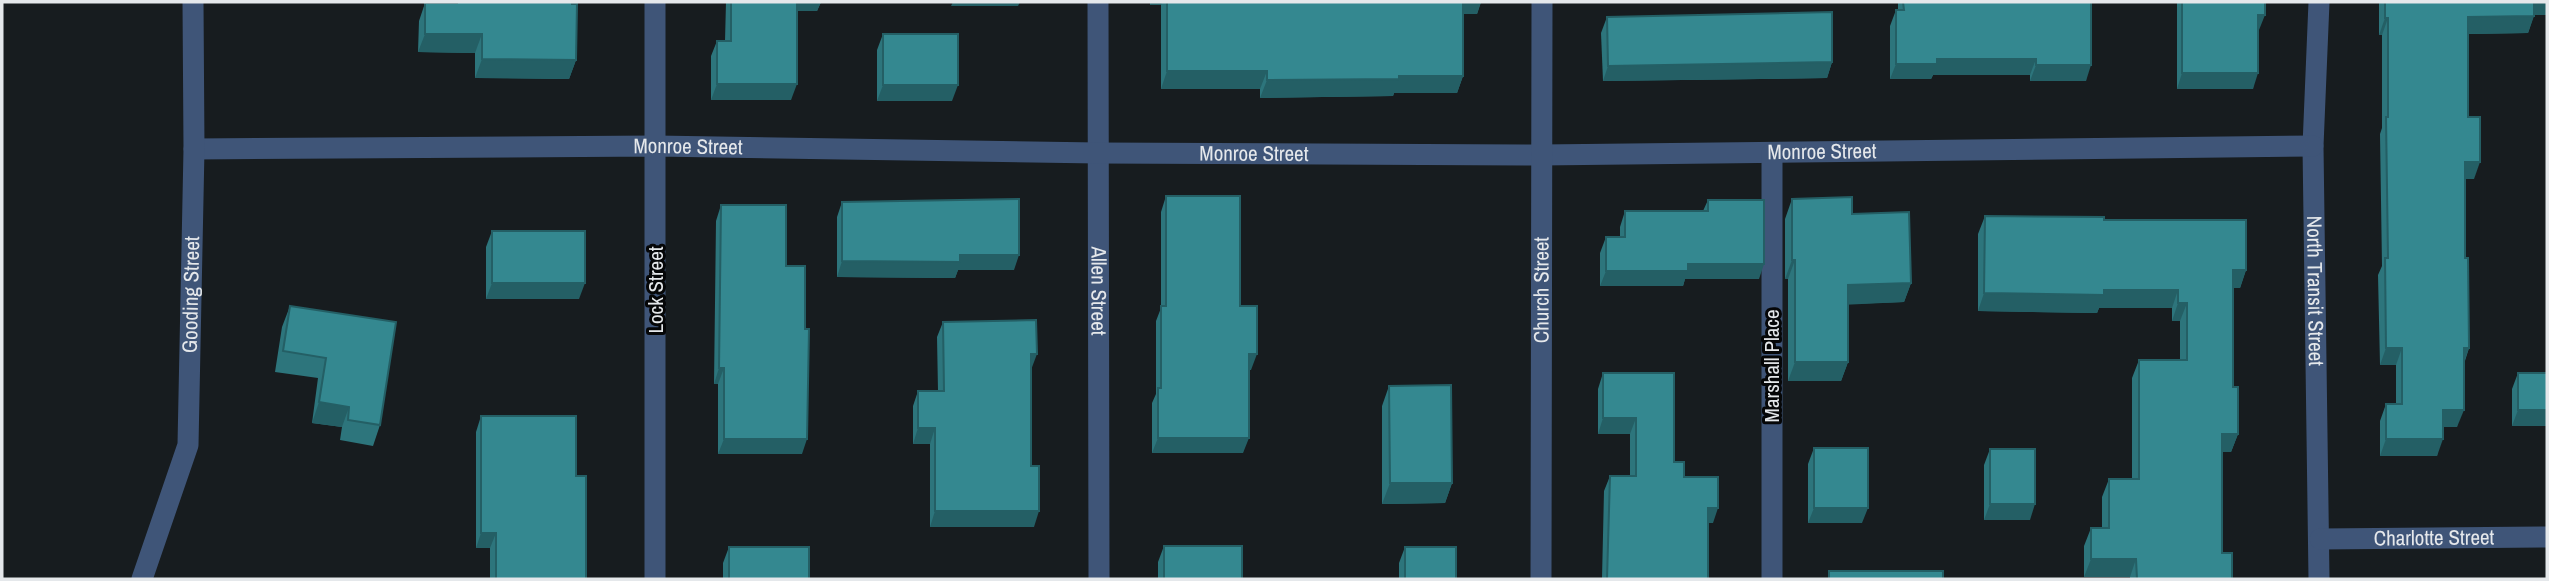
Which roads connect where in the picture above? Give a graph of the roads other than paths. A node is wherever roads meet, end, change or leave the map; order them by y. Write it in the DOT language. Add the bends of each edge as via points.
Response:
graph roads {
  1 [pos="193,2"];
  2 [pos="656,2"];
  3 [pos="1098,2"];
  4 [pos="1542,2"];
  5 [pos="2319,2"];
  6 [pos="656,146"];
  7 [pos="2313,146"];
  8 [pos="194,149"];
  9 [pos="1098,153"];
  10 [pos="1772,153"];
  11 [pos="1541,155"];
  12 [pos="2547,537"];
  13 [pos="2320,538"];
  14 [pos="142,579"];
  15 [pos="655,579"];
  16 [pos="1099,579"];
  17 [pos="1541,579"];
  18 [pos="1772,579"];
  19 [pos="2319,579"];
  1 -- 8 [label="street, Gooding Street"];
  2 -- 6 [label="street, Lock Street"];
  3 -- 9 [label="street, Allen Street"];
  4 -- 11 [label="street, Church Street"];
  5 -- 7 [label="street, North Transit Street"];
  6 -- 8 [label="street, Monroe Street"];
  6 -- 9 [label="street, Monroe Street"];
  6 -- 15 [label="street, Lock Street"];
  7 -- 10 [label="street, Monroe Street"];
  7 -- 13 [label="street, North Transit Street"];
  8 -- 14 [label="street, Gooding Street" via="188,445"];
  9 -- 11 [label="street, Monroe Street"];
  9 -- 16 [label="street, Allen Street"];
  10 -- 11 [label="street, Monroe Street"];
  10 -- 18 [label="street, Marshall Place"];
  11 -- 17 [label="street, Church Street"];
  12 -- 13 [label="street, Charlotte Street"];
  13 -- 19 [label="street, North Transit Street"];
}
